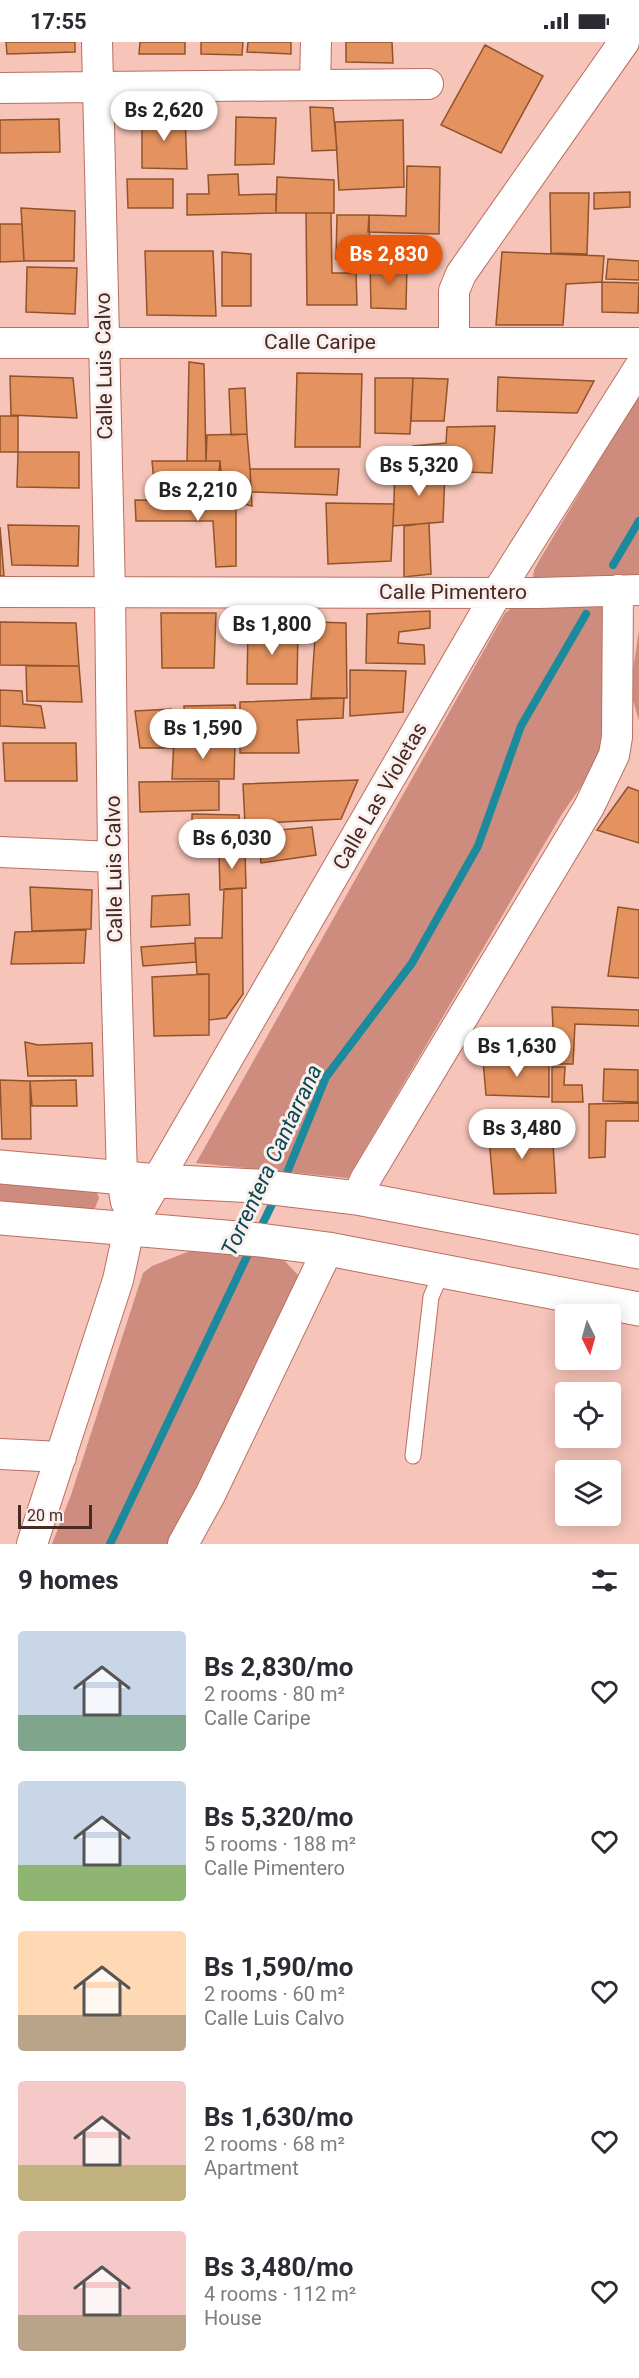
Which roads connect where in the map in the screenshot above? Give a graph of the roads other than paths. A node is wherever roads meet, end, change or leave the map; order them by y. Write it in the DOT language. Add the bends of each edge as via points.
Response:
graph roads {
  1 [pos="97,42"];
  2 [pos="316,42"];
  3 [pos="624,42"];
  4 [pos="428,84"];
  5 [pos="315,85"];
  6 [pos="97,87"];
  7 [pos="0,88"];
  8 [pos="104,342"];
  9 [pos="454,342"];
  10 [pos="0,343"];
  11 [pos="639,344"];
  12 [pos="639,368"];
  13 [pos="628,590"];
  14 [pos="0,592"];
  15 [pos="110,592"];
  16 [pos="497,592"];
  17 [pos="628,738"];
  18 [pos="0,852"];
  19 [pos="113,857"];
  20 [pos="0,1167"];
  21 [pos="122,1178"];
  22 [pos="158,1181"];
  23 [pos="357,1198"];
  24 [pos="0,1218"];
  25 [pos="129,1228"];
  26 [pos="328,1249"];
  27 [pos="639,1252"];
  28 [pos="442,1271"];
  29 [pos="639,1309"];
  30 [pos="0,1454"];
  31 [pos="413,1456"];
  32 [pos="61,1457"];
  33 [pos="33,1544"];
  34 [pos="183,1544"];
  1 -- 6 [label="street, Calle Luis Calvo"];
  2 -- 5 [label="street"];
  3 -- 9 [label="street" via="461,274 454,291"];
  4 -- 5 [label="street"];
  5 -- 6 [label="street"];
  6 -- 7 [label="street"];
  6 -- 8 [label="street, Calle Luis Calvo"];
  8 -- 9 [label="street, Calle Caripe"];
  8 -- 10 [label="street, Calle Caripe"];
  8 -- 15 [label="street, Calle Luis Calvo"];
  9 -- 11 [label="street, Calle Caripe"];
  12 -- 16 [label="street, Calle Las Violetas"];
  13 -- 16 [label="street, Calle Pimentero"];
  13 -- 17 [label="street"];
  14 -- 15 [label="street, Calle Pimentero"];
  15 -- 16 [label="street, Calle Pimentero"];
  15 -- 19 [label="street, Calle Luis Calvo"];
  16 -- 22 [label="street, Calle Las Violetas"];
  17 -- 23 [label="street"];
  18 -- 19 [label="street"];
  19 -- 21 [label="street, Calle Luis Calvo"];
  20 -- 21 [label="main road"];
  21 -- 22 [label="main road"];
  21 -- 25 [label="street, Calle Luis Calvo"];
  22 -- 23 [label="main road" via="257,1186"];
  22 -- 25 [label="street, Calle Las Violetas"];
  23 -- 27 [label="main road"];
  24 -- 25 [label="main road"];
  25 -- 26 [label="main road"];
  25 -- 32 [label="street" via="118,1280"];
  26 -- 28 [label="main road"];
  26 -- 34 [label="street"];
  28 -- 29 [label="main road"];
  28 -- 31 [label="lane" via="431,1297"];
  30 -- 32 [label="street"];
  32 -- 33 [label="street"];
}
